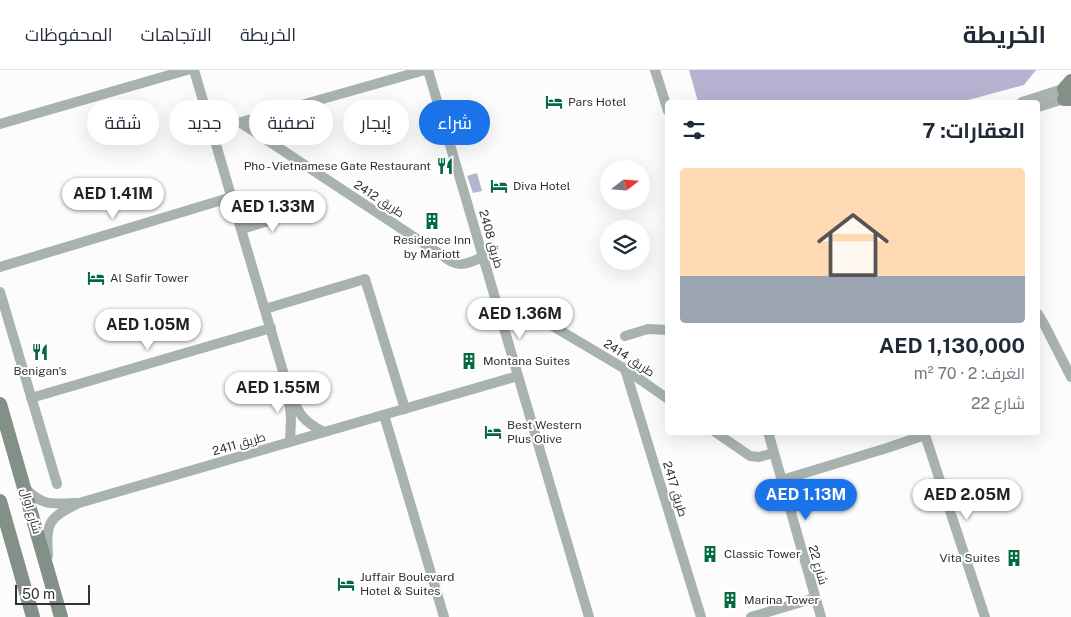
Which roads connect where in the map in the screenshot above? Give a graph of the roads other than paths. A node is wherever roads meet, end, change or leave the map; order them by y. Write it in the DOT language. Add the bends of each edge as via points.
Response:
graph roads {
  1 [pos="187,70"];
  2 [pos="194,70"];
  3 [pos="427,70"];
  4 [pos="655,70"];
  5 [pos="1069,92"];
  6 [pos="204,100"];
  7 [pos="1031,100"];
  8 [pos="665,102"];
  9 [pos="1040,105"];
  10 [pos="241,123"];
  11 [pos="0,124"];
  12 [pos="217,145"];
  13 [pos="232,197"];
  14 [pos="298,212"];
  15 [pos="242,229"];
  16 [pos="483,256"];
  17 [pos="0,267"];
  18 [pos="0,292"];
  19 [pos="265,309"];
  20 [pos="524,309"];
  21 [pos="1040,317"];
  22 [pos="271,328"];
  23 [pos="665,330"];
  24 [pos="625,336"];
  25 [pos="625,369"];
  26 [pos="518,376"];
  27 [pos="1071,377"];
  28 [pos="288,385"];
  29 [pos="665,397"];
  30 [pos="31,398"];
  31 [pos="0,404"];
  32 [pos="405,409"];
  33 [pos="384,415"];
  34 [pos="324,432"];
  35 [pos="719,435"];
  36 [pos="769,435"];
  37 [pos="921,435"];
  38 [pos="924,435"];
  39 [pos="290,442"];
  40 [pos="774,453"];
  41 [pos="782,480"];
  42 [pos="57,484"];
  43 [pos="24,488"];
  44 [pos="0,501"];
  45 [pos="79,503"];
  46 [pos="49,575"];
  47 [pos="815,598"];
  48 [pos="33,617"];
  49 [pos="61,617"];
  50 [pos="444,617"];
  51 [pos="588,617"];
  52 [pos="701,617"];
  53 [pos="751,617"];
  54 [pos="821,617"];
  55 [pos="985,617"];
  1 -- 11 [label="street"];
  2 -- 6 [label="street"];
  3 -- 10 [label="street"];
  3 -- 16 [label="street, طريق 2408"];
  4 -- 8 [label="street"];
  5 -- 7 [label="street"];
  5 -- 9 [label="street"];
  10 -- 16 [label="street, طريق 2412" via="452,262 466,264"];
  12 -- 13 [label="street"];
  13 -- 15 [label="street"];
  13 -- 17 [label="street"];
  14 -- 15 [label="street"];
  15 -- 19 [label="street"];
  16 -- 26 [label="street, طريق 2408"];
  18 -- 30 [label="street"];
  19 -- 22 [label="street"];
  19 -- 32 [label="street" via="365,279"];
  20 -- 25 [label="street, طريق 2414"];
  21 -- 27 [label="street"];
  22 -- 28 [label="street"];
  22 -- 30 [label="street"];
  23 -- 24 [label="street" via="648,329"];
  25 -- 29 [label="street, طريق 2414"];
  25 -- 52 [label="street, طريق 2417"];
  26 -- 32 [label="street, طريق 2411"];
  26 -- 51 [label="street, طريق 2408"];
  28 -- 34 [label="street" via="298,412 305,421"];
  28 -- 39 [label="street"];
  30 -- 42 [label="street"];
  31 -- 43 [label="main road, شارع اوال"];
  32 -- 33 [label="street, طريق 2411"];
  33 -- 34 [label="street, طريق 2411"];
  33 -- 50 [label="street"];
  34 -- 39 [label="street, طريق 2411"];
  35 -- 40 [label="street" via="750,456"];
  36 -- 40 [label="street, شارع 22"];
  37 -- 41 [label="street"];
  38 -- 55 [label="street"];
  39 -- 45 [label="street, طريق 2411"];
  40 -- 41 [label="street, شارع 22"];
  41 -- 47 [label="street, شارع 22"];
  43 -- 45 [label="street, طريق 2411" via="46,503"];
  43 -- 46 [label="main road, شارع اوال"];
  44 -- 48 [label="main road"];
  45 -- 46 [label="street, طريق 2411" via="59,513 49,526"];
  46 -- 49 [label="main road, شارع اوال"];
  47 -- 53 [label="street"];
  47 -- 54 [label="street, شارع 22"];
}
